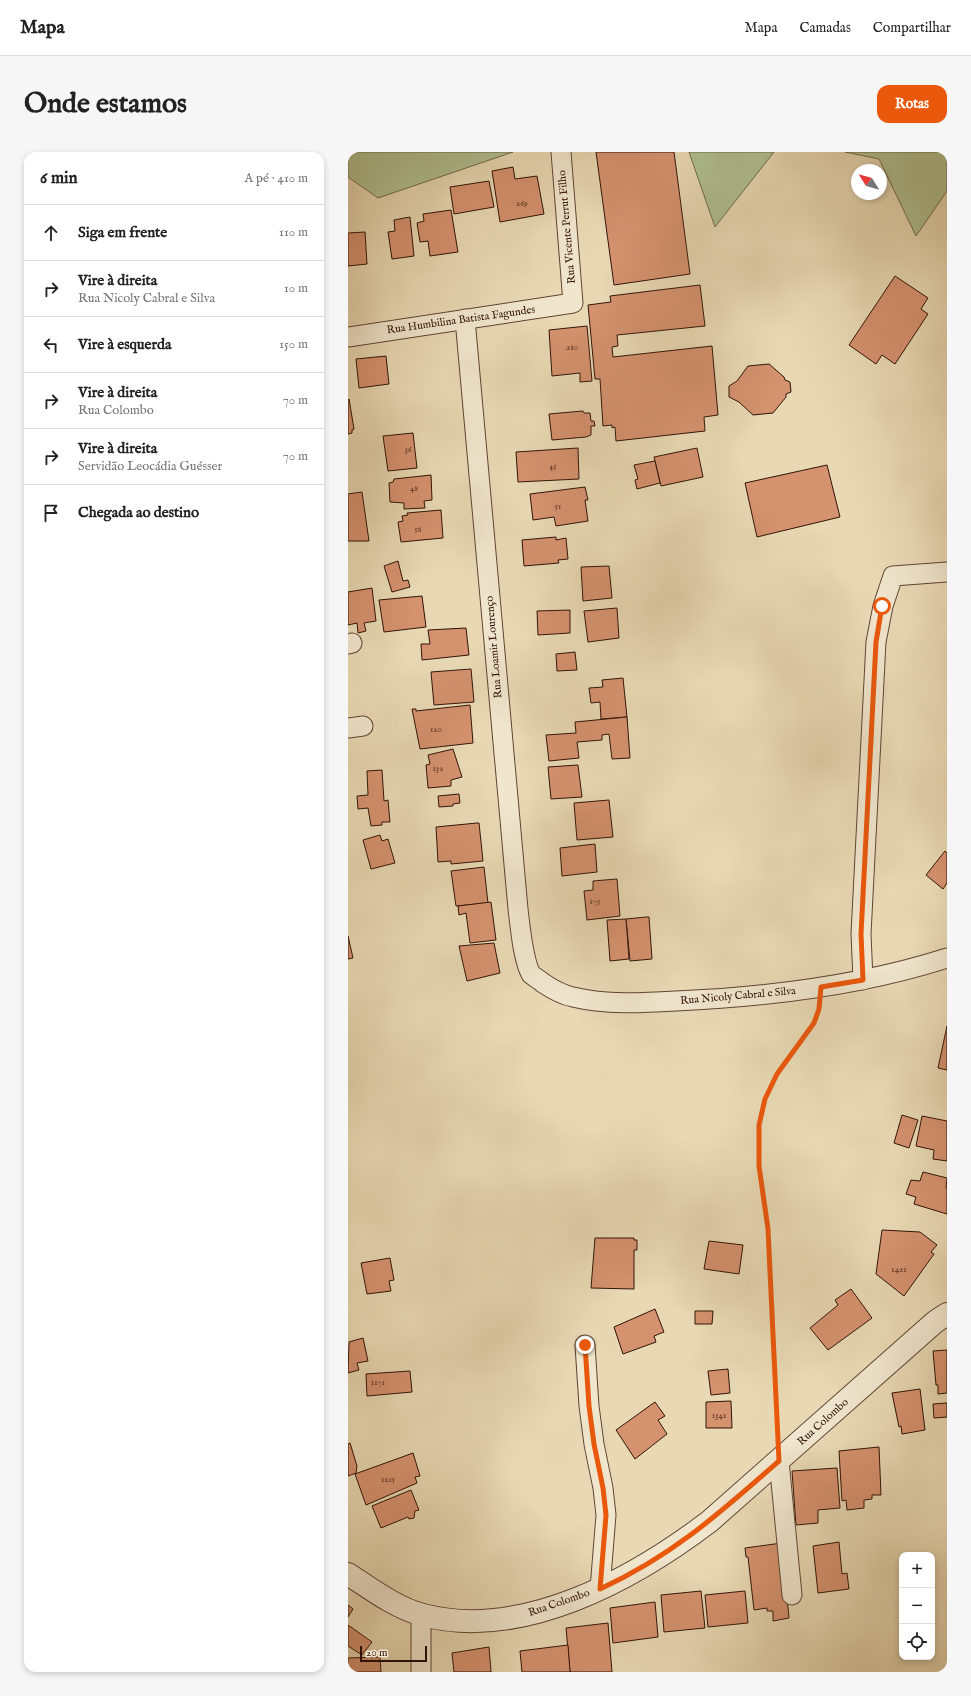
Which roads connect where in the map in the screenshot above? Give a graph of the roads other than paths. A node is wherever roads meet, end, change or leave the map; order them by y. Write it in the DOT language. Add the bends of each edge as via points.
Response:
graph roads {
  1 [pos="561,152"];
  2 [pos="573,303"];
  3 [pos="465,319"];
  4 [pos="348,336"];
  5 [pos="947,572"];
  6 [pos="947,958"];
  7 [pos="532,974"];
  8 [pos="863,980"];
  9 [pos="947,1314"];
  10 [pos="585,1345"];
  11 [pos="779,1461"];
  12 [pos="348,1574"];
  13 [pos="600,1589"];
  14 [pos="792,1595"];
  15 [pos="420,1614"];
  16 [pos="421,1672"];
  1 -- 2 [label="street, Rua Vicente Perrut Filho"];
  2 -- 3 [label="street, Rua Humbilina Batista Fagundes"];
  3 -- 4 [label="street, Rua Humbilina Batista Fagundes"];
  3 -- 7 [label="street, Rua Loamir Lourenço" via="518,908 524,951"];
  5 -- 8 [label="street" via="893,576 882,606 876,642 861,934"];
  6 -- 8 [label="street, Rua Nicoly Cabral e Silva"];
  7 -- 8 [label="street, Rua Nicoly Cabral e Silva" via="552,989 572,997 600,1002 645,1003 821,987"];
  9 -- 11 [label="street, Rua Colombo"];
  10 -- 13 [label="street" via="589,1406 606,1515"];
  11 -- 13 [label="street, Rua Colombo" via="682,1543 625,1578"];
  11 -- 14 [label="street"];
  12 -- 15 [label="street, Rua Colombo" via="391,1601"];
  13 -- 15 [label="street, Rua Colombo" via="544,1609 502,1618 448,1621"];
  15 -- 16 [label="street"];
}
